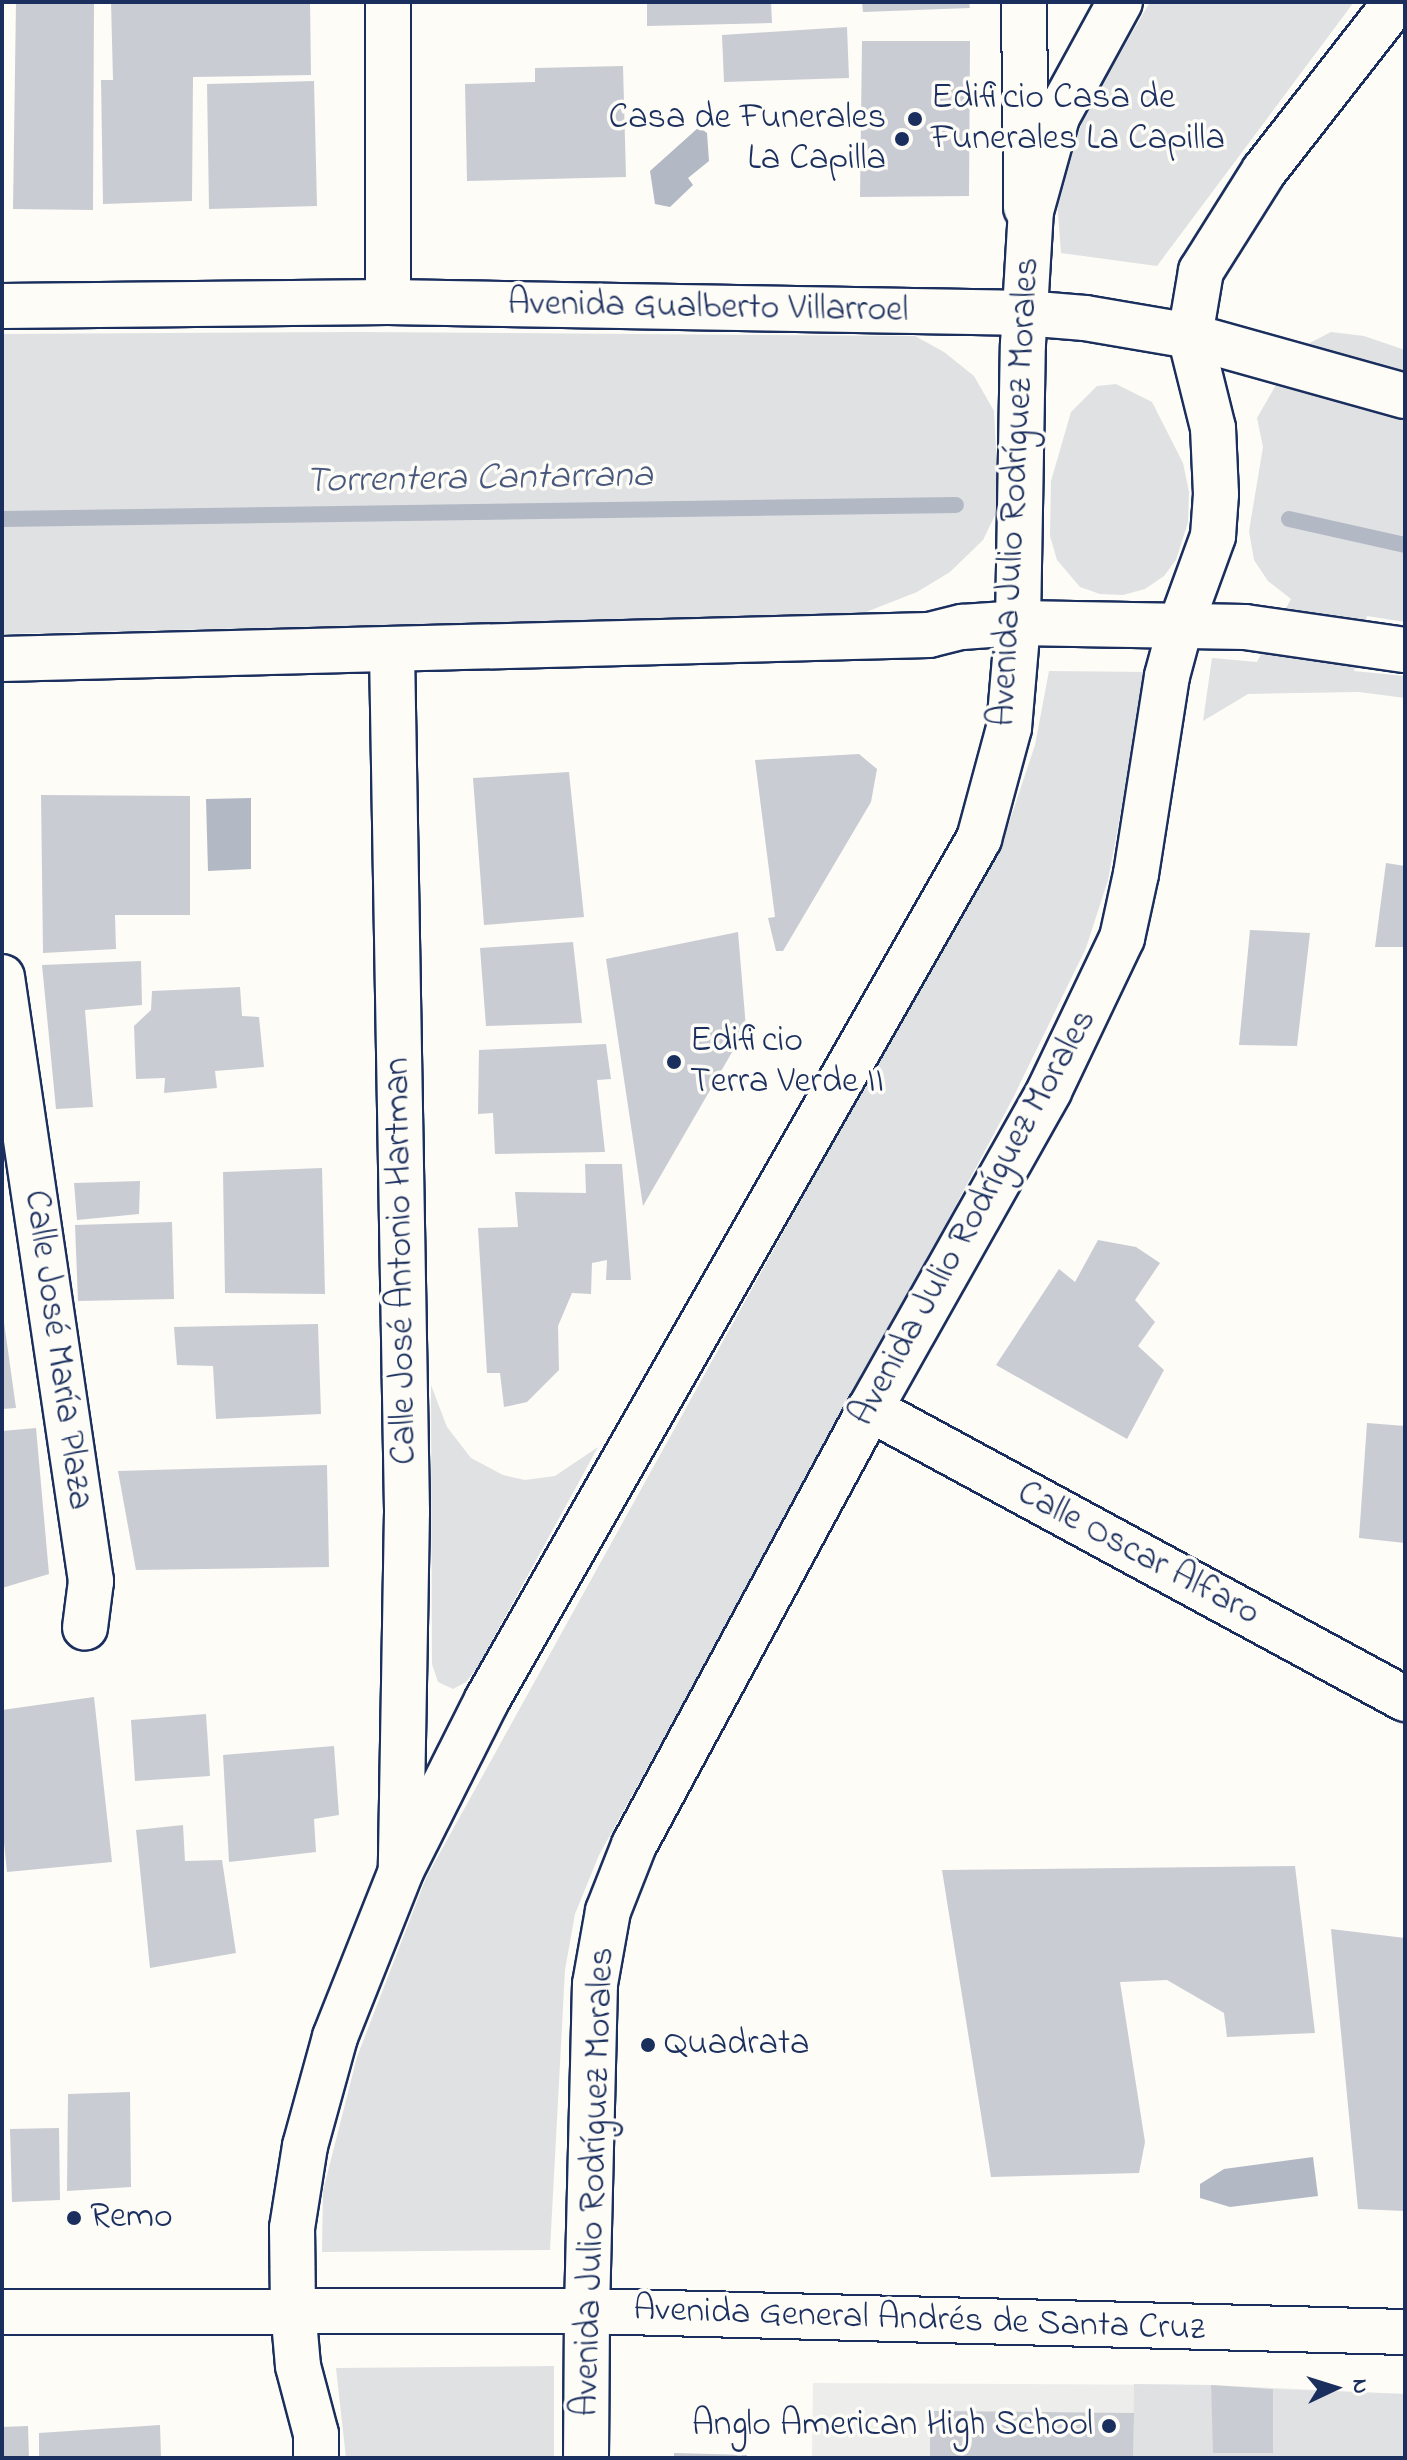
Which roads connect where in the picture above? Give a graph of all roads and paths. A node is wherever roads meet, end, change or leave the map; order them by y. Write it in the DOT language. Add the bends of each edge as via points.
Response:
graph roads {
  1 [pos="388,2"];
  2 [pos="1024,2"];
  3 [pos="1120,2"];
  4 [pos="1396,2"];
  5 [pos="1028,239"];
  6 [pos="388,302"];
  7 [pos="2,306"];
  8 [pos="1024,313"];
  9 [pos="1190,336"];
  10 [pos="1405,396"];
  11 [pos="1018,623"];
  12 [pos="1181,624"];
  13 [pos="1405,650"];
  14 [pos="392,651"];
  15 [pos="2,659"];
  16 [pos="2,977"];
  17 [pos="870,1409"];
  18 [pos="85,1628"];
  19 [pos="1405,1699"];
  20 [pos="401,1871"];
  21 [pos="293,2309"];
  22 [pos="587,2311"];
  23 [pos="2,2312"];
  24 [pos="1405,2332"];
  25 [pos="316,2458"];
  26 [pos="586,2458"];
  1 -- 6 [label="main road"];
  2 -- 5 [label="main road"];
  3 -- 5 [label="main road, Avenida Julio Rodríguez Morales" via="1057,117"];
  4 -- 9 [label="main road, Avenida Julio Rodríguez Morales" via="1264,171 1201,271"];
  5 -- 8 [label="main road, Avenida Julio Rodríguez Morales"];
  6 -- 7 [label="main road, Avenida Gualberto Villarroel"];
  6 -- 8 [label="main road, Avenida Gualberto Villarroel"];
  8 -- 9 [label="main road, Avenida Gualberto Villarroel"];
  8 -- 11 [label="main road, Avenida Julio Rodríguez Morales"];
  9 -- 10 [label="main road, Avenida Gualberto Villarroel"];
  9 -- 12 [label="main road, Avenida Julio Rodríguez Morales" via="1213,428 1216,494 1213,536"];
  11 -- 12 [label="main road"];
  11 -- 14 [label="main road" via="929,635"];
  11 -- 20 [label="main road, Avenida Julio Rodríguez Morales" via="1009,728 979,839 487,1700"];
  12 -- 13 [label="main road" via="1245,627"];
  12 -- 17 [label="main road, Avenida Julio Rodríguez Morales" via="1167,676 1122,938 1049,1091"];
  14 -- 15 [label="main road"];
  14 -- 20 [label="main road, Calle José Antonio Hartman" via="407,1512"];
  16 -- 18 [label="main road, Calle José María Plaza" via="91,1581"];
  17 -- 19 [label="main road, Calle Oscar Alfaro"];
  17 -- 22 [label="main road, Avenida Julio Rodríguez Morales" via="634,1845 608,1911 595,1984"];
  20 -- 21 [label="main road, Avenida Julio Rodríguez Morales" via="335,2037 305,2146 292,2228"];
  21 -- 22 [label="main road, Avenida General Andrés de Santa Cruz"];
  21 -- 23 [label="main road, Avenida General Andrés de Santa Cruz"];
  21 -- 25 [label="main road, Avenida Julio Rodríguez Morales"];
  22 -- 24 [label="main road, Avenida General Andrés de Santa Cruz"];
  22 -- 26 [label="main road, Avenida Julio Rodríguez Morales"];
}
